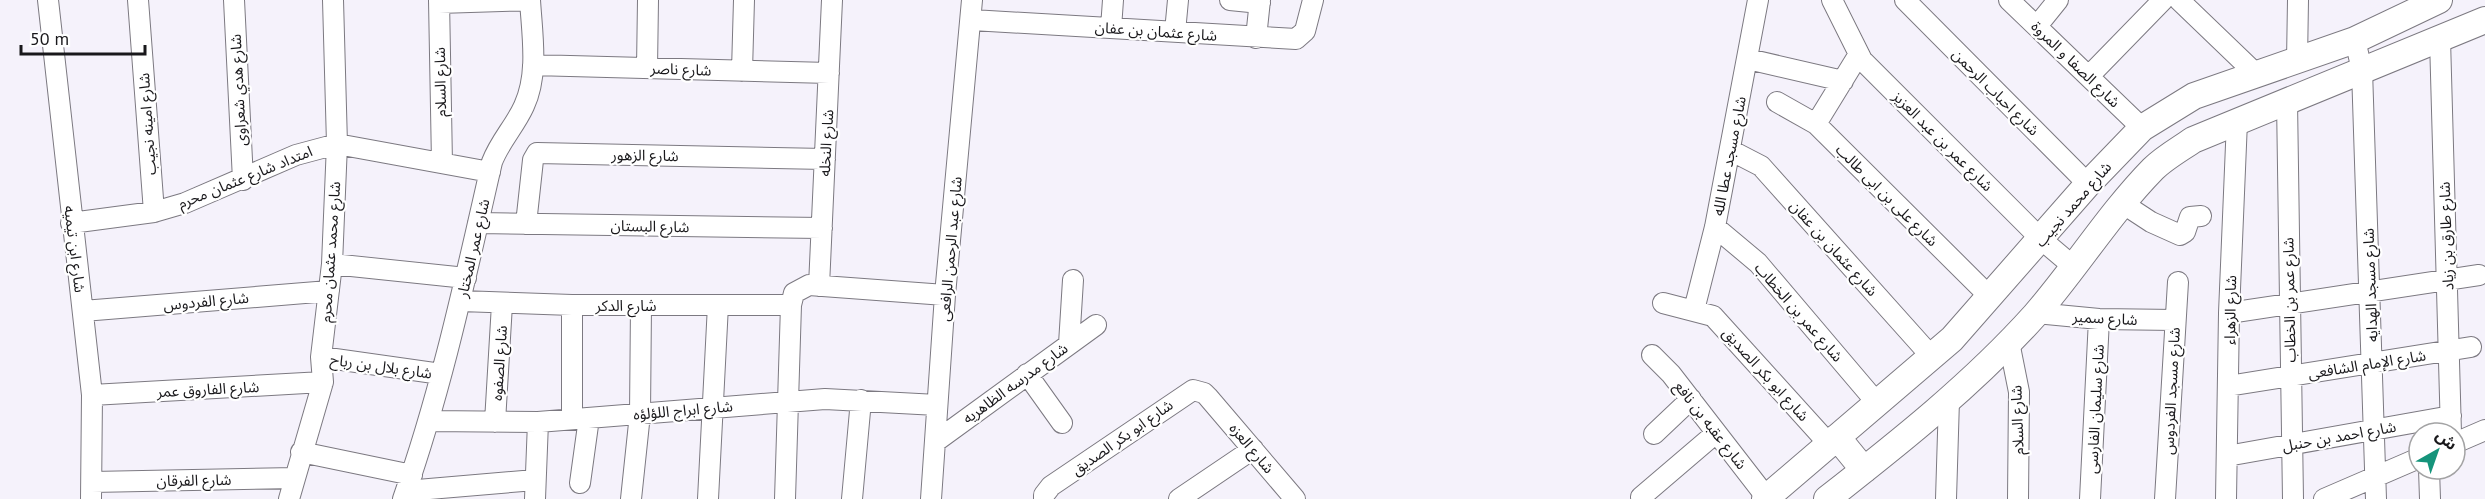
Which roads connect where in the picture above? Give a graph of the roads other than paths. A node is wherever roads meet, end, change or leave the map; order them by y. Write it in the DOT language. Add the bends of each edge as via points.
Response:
graph roads {
  1 [pos="48,0"];
  2 [pos="138,0"];
  3 [pos="234,0"];
  4 [pos="333,0"];
  5 [pos="530,0"];
  6 [pos="648,0"];
  7 [pos="744,0"];
  8 [pos="832,0"];
  9 [pos="972,0"];
  10 [pos="1113,0"];
  11 [pos="1178,0"];
  12 [pos="1230,0"];
  13 [pos="1313,0"];
  14 [pos="1758,0"];
  15 [pos="1832,0"];
  16 [pos="1905,0"];
  17 [pos="2009,0"];
  18 [pos="2058,0"];
  19 [pos="2163,0"];
  20 [pos="2179,0"];
  21 [pos="2298,0"];
  22 [pos="2439,0"];
  23 [pos="1260,1"];
  24 [pos="439,2"];
  25 [pos="972,20"];
  26 [pos="2485,20"];
  27 [pos="2037,26"];
  28 [pos="1111,28"];
  29 [pos="1175,32"];
  30 [pos="1256,38"];
  31 [pos="2440,39"];
  32 [pos="2355,40"];
  33 [pos="1859,54"];
  34 [pos="1748,59"];
  35 [pos="2297,61"];
  36 [pos="533,65"];
  37 [pos="647,68"];
  38 [pos="2362,70"];
  39 [pos="742,71"];
  40 [pos="829,73"];
  41 [pos="2255,73"];
  42 [pos="2089,76"];
  43 [pos="1842,81"];
  44 [pos="2287,101"];
  45 [pos="1777,102"];
  46 [pos="2237,121"];
  47 [pos="1816,124"];
  48 [pos="2142,128"];
  49 [pos="337,144"];
  50 [pos="1730,150"];
  51 [pos="825,159"];
  52 [pos="442,163"];
  53 [pos="490,172"];
  54 [pos="243,180"];
  55 [pos="2088,184"];
  56 [pos="2122,203"];
  57 [pos="154,212"];
  58 [pos="2200,216"];
  59 [pos="71,223"];
  60 [pos="478,223"];
  61 [pos="526,224"];
  62 [pos="1715,227"];
  63 [pos="822,228"];
  64 [pos="2042,240"];
  65 [pos="332,264"];
  66 [pos="2074,267"];
  67 [pos="2479,275"];
  68 [pos="466,278"];
  69 [pos="1073,280"];
  70 [pos="2447,280"];
  71 [pos="2178,282"];
  72 [pos="819,286"];
  73 [pos="329,291"];
  74 [pos="2370,291"];
  75 [pos="945,295"];
  76 [pos="1990,297"];
  77 [pos="461,301"];
  78 [pos="502,303"];
  79 [pos="1664,303"];
  80 [pos="2289,304"];
  81 [pos="572,305"];
  82 [pos="641,305"];
  83 [pos="718,305"];
  84 [pos="791,305"];
  85 [pos="1694,310"];
  86 [pos="83,311"];
  87 [pos="2036,313"];
  88 [pos="2229,313"];
  89 [pos="2099,319"];
  90 [pos="2175,320"];
  91 [pos="1096,325"];
  92 [pos="2009,342"];
  93 [pos="1070,344"];
  94 [pos="2471,347"];
  95 [pos="2449,351"];
  96 [pos="1652,355"];
  97 [pos="1931,356"];
  98 [pos="321,357"];
  99 [pos="2373,363"];
  100 [pos="441,374"];
  101 [pos="1027,374"];
  102 [pos="2290,376"];
  103 [pos="323,382"];
  104 [pos="2229,386"];
  105 [pos="92,395"];
  106 [pos="1208,397"];
  107 [pos="1691,399"];
  108 [pos="788,400"];
  109 [pos="861,400"];
  110 [pos="1949,400"];
  111 [pos="1877,403"];
  112 [pos="937,405"];
  113 [pos="711,407"];
  114 [pos="640,414"];
  115 [pos="580,418"];
  116 [pos="429,421"];
  117 [pos="2451,421"];
  118 [pos="495,422"];
  119 [pos="538,422"];
  120 [pos="1062,423"];
  121 [pos="2407,428"];
  122 [pos="2375,430"];
  123 [pos="2485,430"];
  124 [pos="1716,433"];
  125 [pos="1654,434"];
  126 [pos="2467,437"];
  127 [pos="1833,441"];
  128 [pos="935,442"];
  129 [pos="2291,445"];
  130 [pos="1253,449"];
  131 [pos="302,452"];
  132 [pos="2227,456"];
  133 [pos="2407,463"];
  134 [pos="1864,470"];
  135 [pos="2376,477"];
  136 [pos="295,478"];
  137 [pos="2430,481"];
  138 [pos="580,483"];
  139 [pos="407,488"];
  140 [pos="91,490"];
  141 [pos="535,490"];
  142 [pos="1641,497"];
  143 [pos="1766,498"];
  144 [pos="290,499"];
  145 [pos="631,499"];
  146 [pos="708,499"];
  147 [pos="785,499"];
  148 [pos="852,499"];
  149 [pos="931,499"];
  150 [pos="1044,499"];
  151 [pos="1179,499"];
  152 [pos="1295,499"];
  153 [pos="1827,499"];
  154 [pos="1946,499"];
  155 [pos="2018,499"];
  156 [pos="2090,499"];
  157 [pos="2165,499"];
  158 [pos="2226,499"];
  159 [pos="2293,499"];
  160 [pos="2324,499"];
  161 [pos="2376,499"];
  162 [pos="2430,499"];
  1 -- 59 [label="street, شارع ابن تيميه"];
  2 -- 57 [label="street, شارع امينه نجيب"];
  3 -- 54 [label="street, شارع هدي شعراوى"];
  4 -- 49 [label="street, شارع محمد عثمان محرم"];
  5 -- 24 [label="street"];
  5 -- 36 [label="street, شارع عمر المختار"];
  6 -- 37 [label="street"];
  7 -- 39 [label="street"];
  8 -- 40 [label="street, شارع النخله"];
  9 -- 25 [label="street, شارع عبد الرحمن الرافعى"];
  10 -- 28 [label="street"];
  11 -- 29 [label="street"];
  12 -- 23 [label="street"];
  13 -- 30 [label="street, شارع عثمان بن عفان" via="1301,36"];
  14 -- 34 [label="street, شارع مسجد عطا الله"];
  15 -- 33 [label="street, شارع عمر بن عبد العزيز"];
  16 -- 55 [label="street, شارع احباب الرحمن"];
  17 -- 27 [label="street, شارع الصفا و المروة"];
  18 -- 27 [label="street"];
  19 -- 42 [label="street"];
  20 -- 41 [label="street"];
  21 -- 35 [label="street"];
  22 -- 32 [label="main road, شارع محمد نجيب"];
  23 -- 30 [label="street"];
  24 -- 52 [label="street, شارع السلام"];
  25 -- 28 [label="street, شارع عثمان بن عفان"];
  25 -- 75 [label="street, شارع عبد الرحمن الرافعى"];
  26 -- 31 [label="main road"];
  27 -- 42 [label="street, شارع الصفا و المروة"];
  28 -- 29 [label="street, شارع عثمان بن عفان"];
  29 -- 30 [label="street, شارع عثمان بن عفان"];
  31 -- 38 [label="main road"];
  31 -- 70 [label="street, شارع طارق بن زياد"];
  32 -- 35 [label="main road, شارع محمد نجيب"];
  32 -- 38 [label="street, شارع مسجد الهدايه"];
  33 -- 43 [label="street"];
  33 -- 64 [label="street, شارع عمر بن عبد العزيز"];
  34 -- 43 [label="street"];
  34 -- 50 [label="street, شارع مسجد عطا الله"];
  35 -- 41 [label="main road, شارع محمد نجيب"];
  36 -- 37 [label="street, شارع ناصر"];
  36 -- 53 [label="street, شارع عمر المختار" via="525,104 500,143"];
  37 -- 39 [label="street, شارع ناصر"];
  38 -- 44 [label="main road"];
  38 -- 74 [label="street, شارع مسجد الهدايه"];
  39 -- 40 [label="street, شارع ناصر"];
  40 -- 51 [label="street, شارع النخله"];
  41 -- 48 [label="main road, شارع محمد نجيب" via="2194,96"];
  42 -- 48 [label="street, شارع الصفا و المروة"];
  43 -- 47 [label="street"];
  44 -- 46 [label="main road"];
  44 -- 80 [label="street, شارع عمر بن الخطاب"];
  45 -- 47 [label="street, شارع على بن ابى طالب"];
  46 -- 56 [label="main road" via="2193,140 2154,167"];
  46 -- 88 [label="street, شارع الزهراء"];
  47 -- 76 [label="street, شارع على بن ابى طالب"];
  48 -- 55 [label="main road, شارع محمد نجيب"];
  49 -- 52 [label="street, امتداد شارع عثمان محرم"];
  49 -- 54 [label="street, امتداد شارع عثمان محرم" via="296,155"];
  49 -- 65 [label="street, شارع محمد عثمان محرم"];
  50 -- 62 [label="street, شارع مسجد عطا الله"];
  50 -- 97 [label="street, شارع عثمان بن عفان" via="1761,166"];
  51 -- 61 [label="street, شارع الزهور" via="537,153 532,160"];
  51 -- 63 [label="street, شارع النخله"];
  52 -- 53 [label="street, امتداد شارع عثمان محرم"];
  53 -- 60 [label="street, شارع عمر المختار"];
  54 -- 57 [label="street, امتداد شارع عثمان محرم"];
  55 -- 64 [label="main road, شارع محمد نجيب"];
  56 -- 58 [label="street" via="2180,235 2192,216"];
  56 -- 66 [label="main road"];
  57 -- 59 [label="street, امتداد شارع عثمان محرم"];
  59 -- 86 [label="street, شارع ابن تيميه"];
  60 -- 61 [label="street, شارع البستان"];
  60 -- 68 [label="street, شارع عمر المختار"];
  61 -- 63 [label="street, شارع البستان"];
  62 -- 85 [label="street, شارع مسجد عطا الله"];
  62 -- 111 [label="street, شارع عمر بن الخطاب" via="1758,262"];
  63 -- 72 [label="street, شارع النخله"];
  64 -- 66 [label="street, شارع عمر بن عبد العزيز"];
  64 -- 76 [label="main road, شارع محمد نجيب"];
  65 -- 68 [label="street"];
  65 -- 73 [label="street, شارع محمد عثمان محرم"];
  66 -- 87 [label="main road"];
  67 -- 70 [label="street"];
  68 -- 77 [label="street, شارع عمر المختار"];
  69 -- 93 [label="street"];
  70 -- 74 [label="street"];
  70 -- 95 [label="street, شارع طارق بن زياد"];
  71 -- 90 [label="street, شارع مسجد الفردوس"];
  72 -- 75 [label="street"];
  72 -- 84 [label="street" via="797,290"];
  73 -- 86 [label="street, شارع الفردوس"];
  73 -- 98 [label="street, شارع محمد عثمان محرم"];
  74 -- 80 [label="street"];
  74 -- 99 [label="street, شارع مسجد الهدايه"];
  75 -- 112 [label="street, شارع عبد الرحمن الرافعى"];
  76 -- 97 [label="main road, شارع محمد نجيب"];
  77 -- 78 [label="street, شارع الدكر"];
  77 -- 100 [label="street, شارع عمر المختار"];
  78 -- 81 [label="street, شارع الدكر"];
  78 -- 118 [label="street, شارع الصفوه"];
  79 -- 85 [label="street, شارع ابو بكر الصديق"];
  80 -- 88 [label="street"];
  80 -- 102 [label="street, شارع عمر بن الخطاب"];
  81 -- 82 [label="street, شارع الدكر"];
  81 -- 115 [label="street"];
  82 -- 83 [label="street, شارع الدكر"];
  82 -- 114 [label="street"];
  83 -- 84 [label="street, شارع الدكر"];
  83 -- 113 [label="street"];
  84 -- 108 [label="street"];
  85 -- 127 [label="street, شارع ابو بكر الصديق" via="1721,323"];
  86 -- 105 [label="street, شارع ابن تيميه"];
  87 -- 89 [label="street, شارع سمير"];
  87 -- 92 [label="main road"];
  88 -- 104 [label="street, شارع الزهراء"];
  89 -- 90 [label="street, شارع سمير"];
  89 -- 156 [label="street, شارع سليمان الفارسى"];
  90 -- 157 [label="street, شارع مسجد الفردوس"];
  91 -- 93 [label="street, شارع مدرسه الظاهريه"];
  92 -- 110 [label="main road"];
  92 -- 155 [label="street, شارع السلام" via="2019,392"];
  93 -- 101 [label="street, شارع مدرسه الظاهريه"];
  94 -- 95 [label="street, شارع الإمام الشافعى"];
  95 -- 99 [label="street, شارع الإمام الشافعى"];
  95 -- 117 [label="street, شارع طارق بن زياد"];
  96 -- 107 [label="street, شارع عقبه بن نافع"];
  97 -- 111 [label="main road, شارع محمد نجيب"];
  98 -- 100 [label="street, شارع بلال بن رباح"];
  98 -- 103 [label="street, شارع محمد عثمان محرم"];
  99 -- 102 [label="street, شارع الإمام الشافعى"];
  99 -- 122 [label="street, شارع مسجد الهدايه"];
  100 -- 116 [label="street, شارع عمر المختار"];
  101 -- 120 [label="street"];
  101 -- 128 [label="street, شارع مدرسه الظاهريه"];
  102 -- 104 [label="street, شارع الإمام الشافعى"];
  102 -- 129 [label="street, شارع عمر بن الخطاب"];
  103 -- 105 [label="street, شارع الفاروق عمر"];
  103 -- 131 [label="street, شارع محمد عثمان محرم"];
  104 -- 132 [label="street, شارع الزهراء"];
  105 -- 140 [label="street, شارع ابن تيميه"];
  106 -- 130 [label="street, شارع العزه"];
  106 -- 150 [label="street, شارع ابو بكر الصديق" via="1199,391 1187,393 1051,486"];
  107 -- 124 [label="street, شارع عقبه بن نافع"];
  107 -- 125 [label="street"];
  108 -- 109 [label="street, شارع ابراج اللؤلؤه"];
  108 -- 113 [label="street, شارع ابراج اللؤلؤه"];
  108 -- 147 [label="street"];
  109 -- 112 [label="street, شارع ابراج اللؤلؤه"];
  109 -- 148 [label="street"];
  110 -- 134 [label="main road"];
  110 -- 154 [label="street"];
  111 -- 127 [label="main road, شارع محمد نجيب"];
  112 -- 128 [label="street, شارع عبد الرحمن الرافعى"];
  113 -- 114 [label="street, شارع ابراج اللؤلؤه"];
  113 -- 146 [label="street"];
  114 -- 115 [label="street, شارع ابراج اللؤلؤه"];
  114 -- 145 [label="street"];
  115 -- 119 [label="street, شارع ابراج اللؤلؤه"];
  115 -- 138 [label="street"];
  116 -- 118 [label="street, شارع ابراج اللؤلؤه"];
  116 -- 139 [label="street, شارع عمر المختار"];
  118 -- 119 [label="street, شارع ابراج اللؤلؤه"];
  119 -- 141 [label="street"];
  121 -- 122 [label="street, شارع احمد بن حنبل"];
  122 -- 129 [label="street, شارع احمد بن حنبل"];
  122 -- 135 [label="street, شارع مسجد الهدايه"];
  123 -- 126 [label="street"];
  124 -- 142 [label="street"];
  124 -- 143 [label="street, شارع عقبه بن نافع"];
  127 -- 134 [label="main road"];
  127 -- 143 [label="main road, شارع محمد نجيب"];
  128 -- 149 [label="street, شارع عبد الرحمن الرافعى"];
  129 -- 132 [label="street, شارع احمد بن حنبل"];
  129 -- 159 [label="street, شارع عمر بن الخطاب"];
  130 -- 151 [label="street"];
  130 -- 152 [label="street, شارع العزه"];
  131 -- 136 [label="street, شارع محمد عثمان محرم"];
  131 -- 139 [label="street"];
  132 -- 158 [label="street, شارع الزهراء"];
  133 -- 135 [label="street"];
  134 -- 153 [label="main road"];
  135 -- 160 [label="street"];
  135 -- 161 [label="street, شارع مسجد الهدايه"];
  136 -- 140 [label="street, شارع الفرقان"];
  136 -- 144 [label="street, شارع محمد عثمان محرم"];
  137 -- 162 [label="street"];
  139 -- 141 [label="street"];
}
